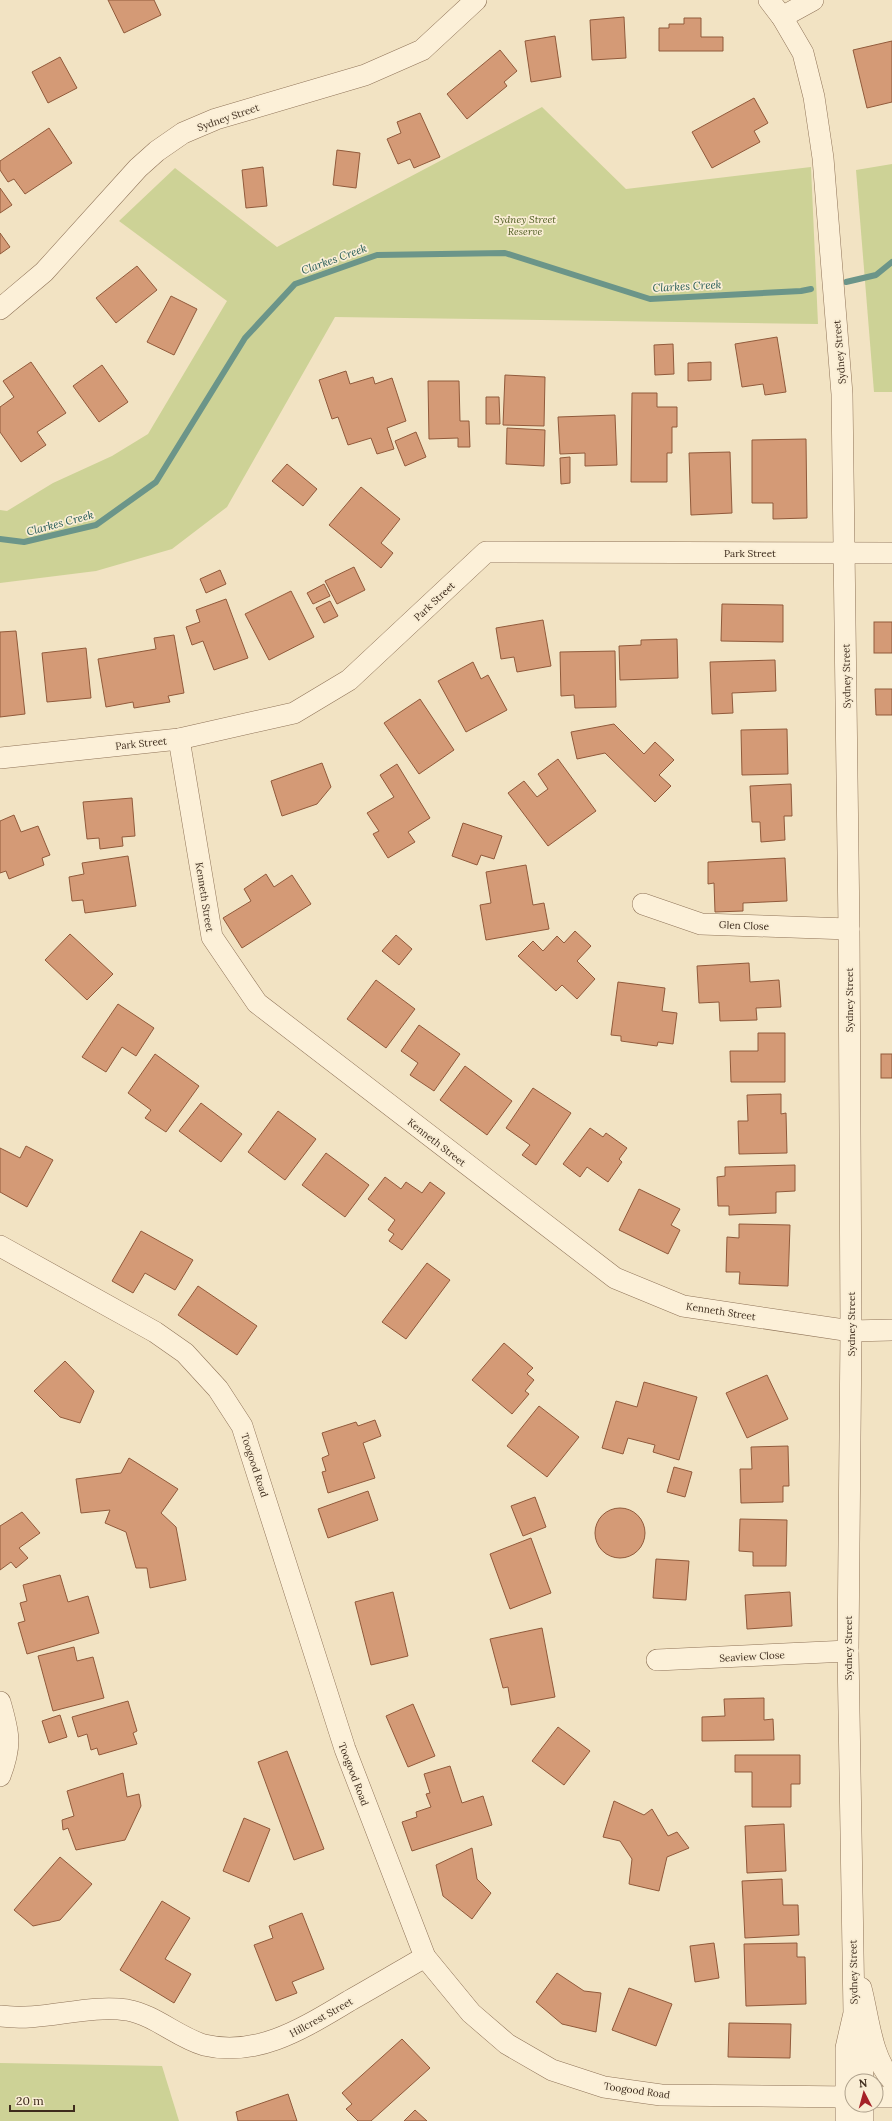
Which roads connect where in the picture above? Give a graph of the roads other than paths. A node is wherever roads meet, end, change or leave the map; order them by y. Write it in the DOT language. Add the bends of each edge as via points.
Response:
graph roads {
  1 [pos="476,0"];
  2 [pos="768,0"];
  3 [pos="812,0"];
  4 [pos="782,17"];
  5 [pos="0,310"];
  6 [pos="845,553"];
  7 [pos="892,553"];
  8 [pos="179,739"];
  9 [pos="0,758"];
  10 [pos="643,904"];
  11 [pos="849,928"];
  12 [pos="0,1246"];
  13 [pos="892,1330"];
  14 [pos="851,1331"];
  15 [pos="848,1651"];
  16 [pos="657,1660"];
  17 [pos="0,1702"];
  18 [pos="0,1776"];
  19 [pos="853,1955"];
  20 [pos="425,1957"];
  21 [pos="854,2013"];
  22 [pos="0,2016"];
  23 [pos="850,2073"];
  24 [pos="863,2073"];
  25 [pos="892,2080"];
  26 [pos="844,2100"];
  1 -- 5 [label="street, Sydney Street" via="422,50 365,75 216,119 183,133 138,168 44,272"];
  2 -- 4 [label="street, Sydney Street"];
  3 -- 4 [label="street"];
  4 -- 6 [label="street, Sydney Street" via="803,53 814,97 823,158 842,394"];
  6 -- 7 [label="street, Park Street"];
  6 -- 8 [label="street, Park Street" via="486,552 349,680 294,712"];
  6 -- 11 [label="street, Sydney Street"];
  8 -- 9 [label="street, Park Street"];
  8 -- 14 [label="street, Kenneth Street" via="212,938 257,1003 615,1278 683,1306"];
  10 -- 11 [label="street, Glen Close" via="701,924"];
  11 -- 14 [label="street, Sydney Street"];
  12 -- 20 [label="street, Toogood Road" via="155,1332 184,1354 218,1389 242,1426 345,1749"];
  13 -- 14 [label="street, Kenneth Street"];
  14 -- 15 [label="street, Sydney Street"];
  15 -- 16 [label="street, Seaview Close"];
  15 -- 19 [label="street, Sydney Street"];
  17 -- 18 [label="street" via="9,1734"];
  19 -- 21 [label="street, Sydney Street"];
  19 -- 25 [label="street" via="876,2049 885,2071"];
  20 -- 22 [label="street, Hillcrest Street" via="296,2032 271,2042 235,2048 204,2045 143,2014 126,2010 19,2019"];
  20 -- 26 [label="street, Toogood Road" via="471,2013 507,2044 552,2070 604,2087 661,2096"];
  21 -- 23 [label="street, Sydney Street" via="846,2048"];
  21 -- 24 [label="street, Sydney Street" via="862,2046"];
}
